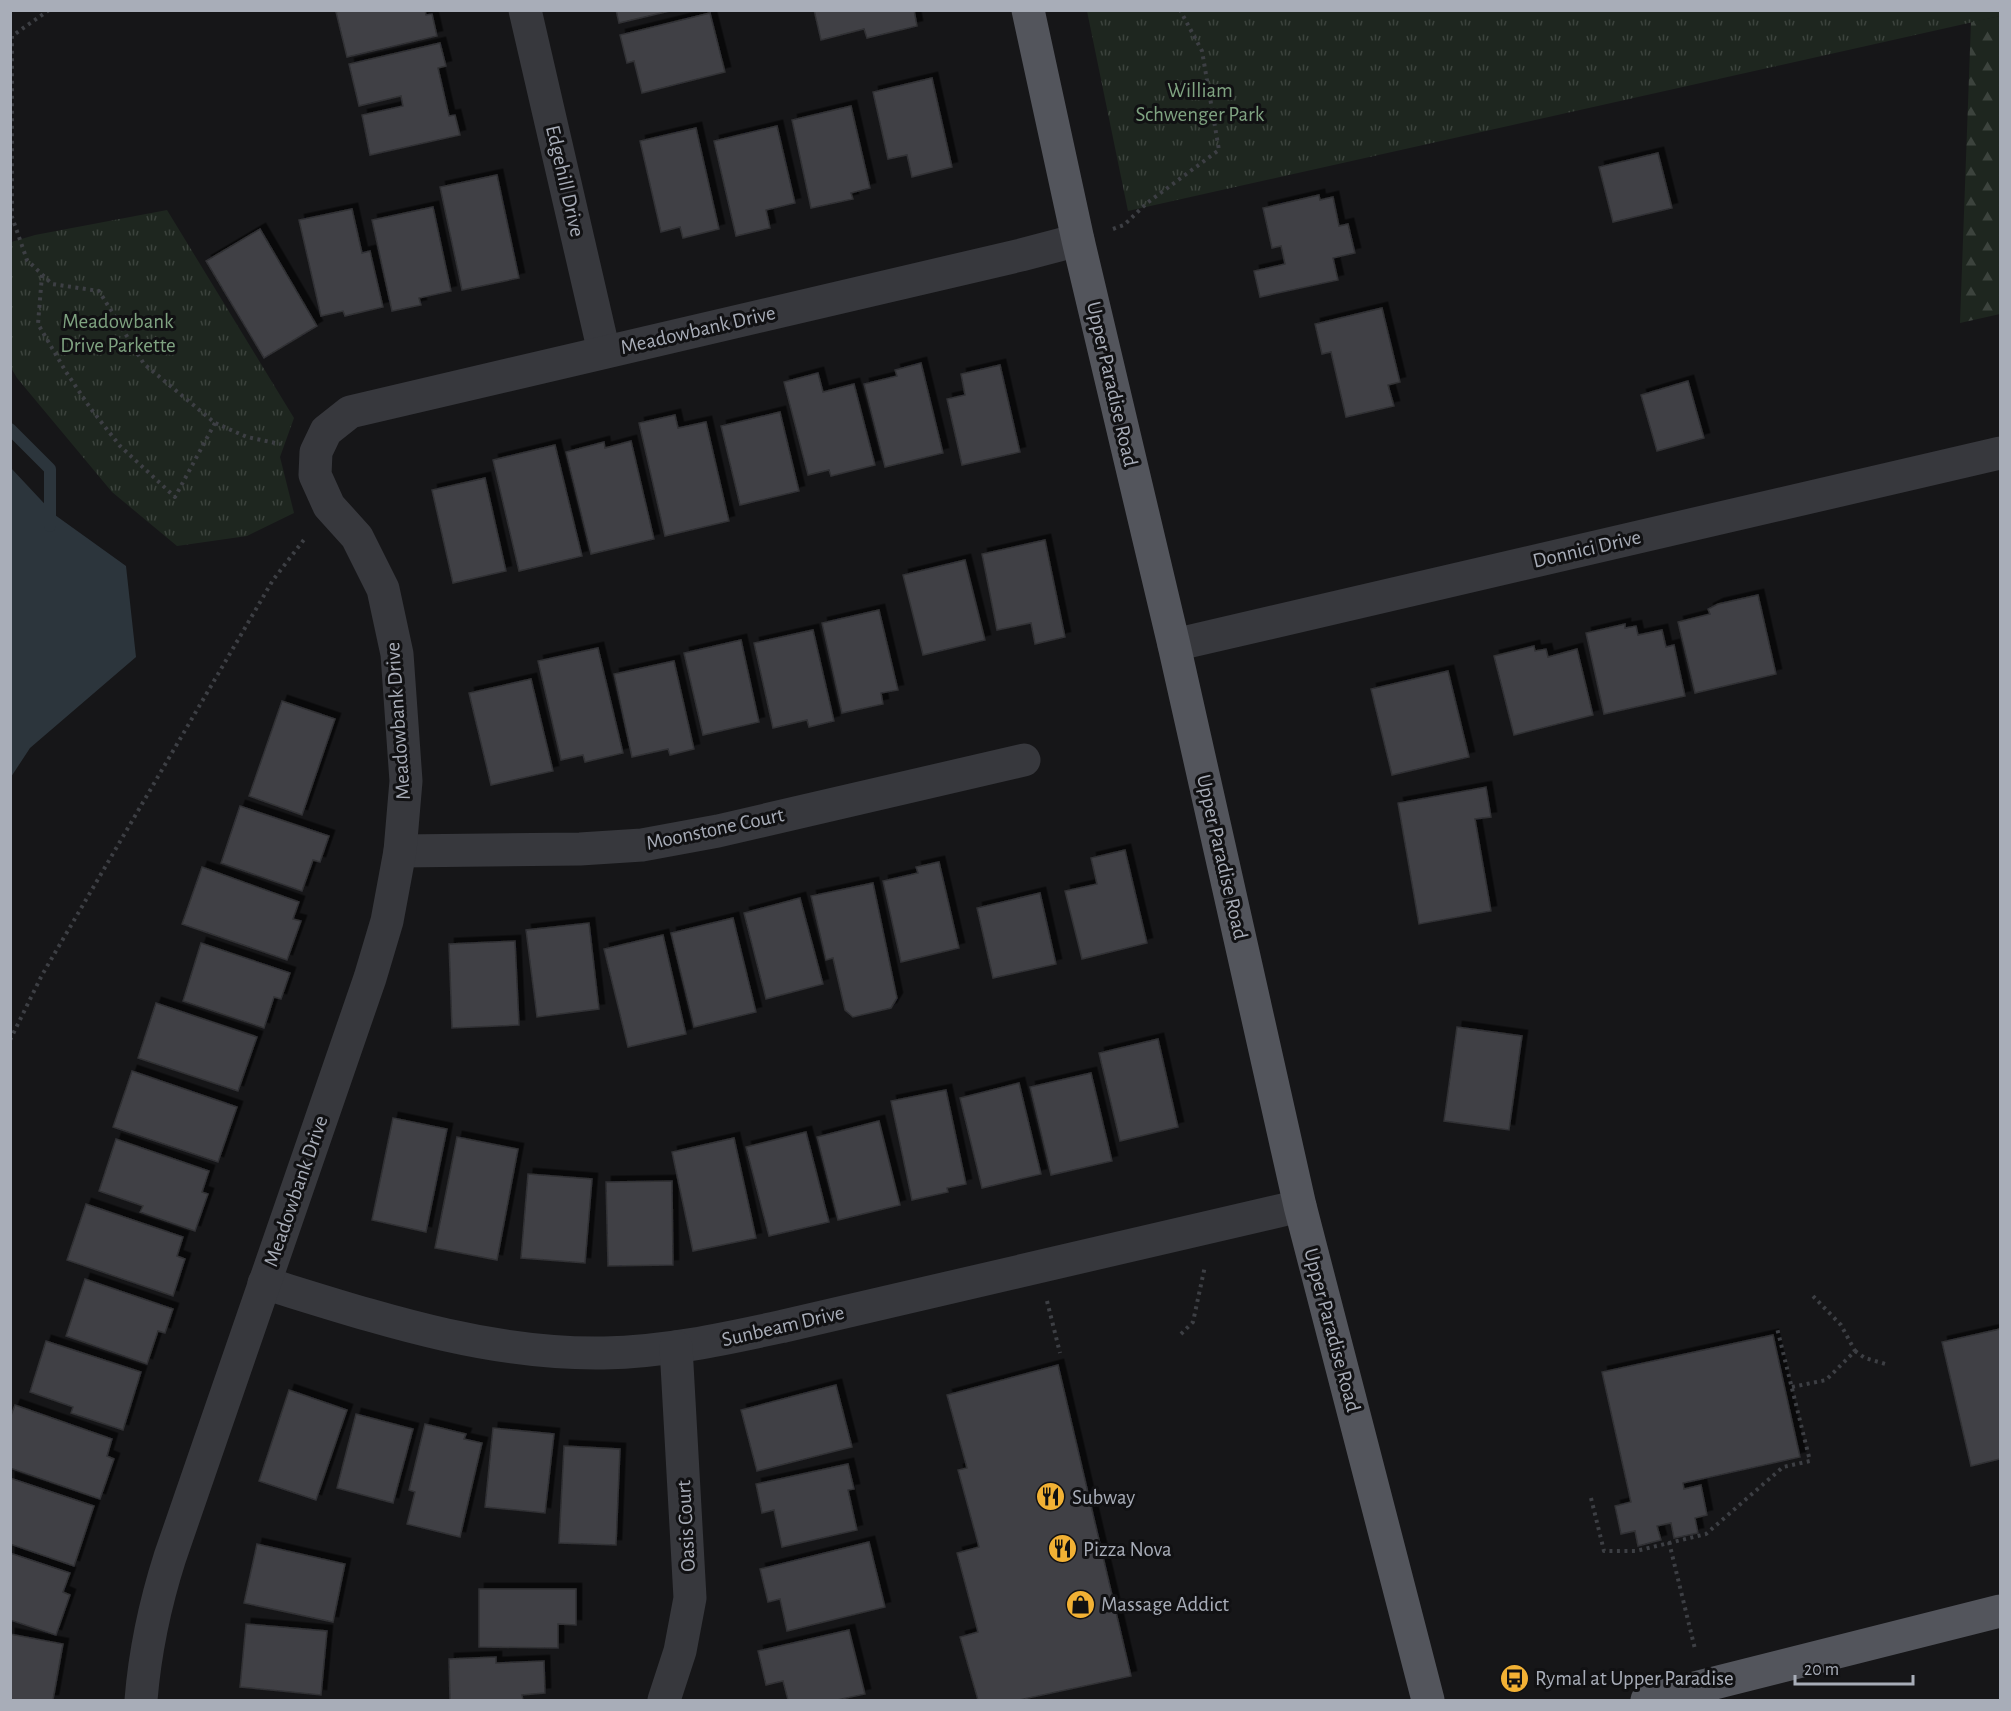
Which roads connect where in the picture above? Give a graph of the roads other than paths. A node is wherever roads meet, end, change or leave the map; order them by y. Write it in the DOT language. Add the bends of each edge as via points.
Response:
graph roads {
  1 [pos="525,10"];
  2 [pos="1028,10"];
  3 [pos="1078,240"];
  4 [pos="604,352"];
  5 [pos="2001,453"];
  6 [pos="1174,645"];
  7 [pos="1024,760"];
  8 [pos="400,851"];
  9 [pos="1300,1206"];
  10 [pos="264,1283"];
  11 [pos="676,1347"];
  12 [pos="2001,1611"];
  13 [pos="141,1701"];
  14 [pos="664,1701"];
  15 [pos="1428,1701"];
  16 [pos="1647,1701"];
  1 -- 4 [label="street, Edgehill Drive"];
  2 -- 3 [label="main road, Upper Paradise Road"];
  3 -- 4 [label="street, Meadowbank Drive"];
  3 -- 6 [label="main road, Upper Paradise Road"];
  4 -- 8 [label="street, Meadowbank Drive" via="350,412 326,431 316,452 315,475 329,506 357,537 383,589 397,654 406,781"];
  5 -- 6 [label="street, Donnici Drive"];
  6 -- 9 [label="main road, Upper Paradise Road"];
  7 -- 8 [label="street, Moonstone Court" via="642,845"];
  8 -- 10 [label="street, Meadowbank Drive" via="387,921 370,978"];
  9 -- 11 [label="street, Sunbeam Drive" via="784,1326"];
  9 -- 15 [label="main road, Upper Paradise Road"];
  10 -- 11 [label="street, Sunbeam Drive" via="407,1326 505,1347 605,1353"];
  10 -- 13 [label="street, Meadowbank Drive" via="158,1596"];
  11 -- 14 [label="street, Oasis Court" via="690,1598 680,1651"];
  12 -- 16 [label="main road"];
}
